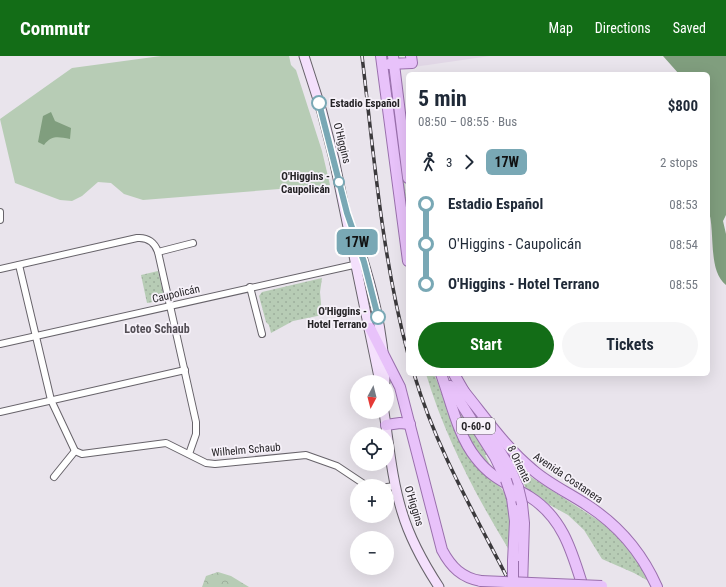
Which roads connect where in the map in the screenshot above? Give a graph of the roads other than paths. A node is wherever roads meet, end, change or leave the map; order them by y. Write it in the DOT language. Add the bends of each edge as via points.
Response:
graph roads {
  1 [pos="304,56"];
  2 [pos="411,56"];
  3 [pos="381,57"];
  4 [pos="394,60"];
  5 [pos="404,115"];
  6 [pos="406,146"];
  7 [pos="0,212"];
  8 [pos="0,220"];
  9 [pos="193,243"];
  10 [pos="406,246"];
  11 [pos="158,252"];
  12 [pos="360,263"];
  13 [pos="19,265"];
  14 [pos="0,269"];
  15 [pos="250,287"];
  16 [pos="170,305"];
  17 [pos="370,328"];
  18 [pos="262,334"];
  19 [pos="36,336"];
  20 [pos="0,344"];
  21 [pos="384,355"];
  22 [pos="185,370"];
  23 [pos="379,375"];
  24 [pos="385,375"];
  25 [pos="443,376"];
  26 [pos="443,376"];
  27 [pos="455,376"];
  28 [pos="462,390"];
  29 [pos="51,400"];
  30 [pos="0,412"];
  31 [pos="386,419"];
  32 [pos="410,424"];
  33 [pos="386,425"];
  34 [pos="75,451"];
  35 [pos="188,454"];
  36 [pos="54,477"];
  37 [pos="356,479"];
  38 [pos="390,479"];
  39 [pos="394,494"];
  40 [pos="606,586"];
  41 [pos="439,587"];
  42 [pos="513,587"];
  43 [pos="522,587"];
  44 [pos="583,587"];
  45 [pos="657,587"];
  1 -- 12 [label="main road, O'Higgins" via="327,128"];
  2 -- 4 [label="main road" via="412,63"];
  3 -- 4 [label="main road" via="389,64"];
  3 -- 10 [label="main road"];
  4 -- 5 [label="main road"];
  5 -- 6 [label="main road"];
  7 -- 8 [label="street"];
  9 -- 11 [label="street"];
  11 -- 13 [label="street" via="149,240 137,238"];
  11 -- 16 [label="street"];
  12 -- 15 [label="street, Caupolicán"];
  12 -- 17 [label="main road, O'Higgins"];
  12 -- 21 [label="main road, O'Higgins" via="379,317"];
  13 -- 14 [label="street"];
  13 -- 19 [label="street"];
  15 -- 16 [label="street, Caupolicán"];
  15 -- 18 [label="street"];
  16 -- 19 [label="street, Caupolicán"];
  16 -- 22 [label="street"];
  17 -- 21 [label="main road"];
  17 -- 23 [label="main road, O'Higgins"];
  19 -- 20 [label="street, Caupolicán"];
  19 -- 29 [label="street"];
  21 -- 24 [label="main road, O'Higgins"];
  21 -- 32 [label="main road" via="397,381"];
  22 -- 29 [label="street"];
  22 -- 35 [label="street" via="196,426"];
  25 -- 42 [label="main road, 8 Oriente / Q-60-O, bridge" via="495,457 512,498 515,521"];
  26 -- 44 [label="main road" via="462,434 472,454 491,474 536,501 554,518 571,548"];
  27 -- 28 [label="main road, 8 Oriente / Q-60-O"];
  28 -- 43 [label="main road, 8 Oriente / Q-60-O, bridge" via="507,462 518,487 524,523"];
  28 -- 45 [label="main road, Avenida Costanera" via="526,464 548,482 587,505 617,529 640,556"];
  29 -- 30 [label="street"];
  29 -- 34 [label="street"];
  31 -- 33 [label="main road, O'Higgins"];
  32 -- 33 [label="main road"];
  32 -- 40 [label="main road, bridge" via="442,550 460,573 481,581"];
  33 -- 38 [label="main road, O'Higgins"];
  34 -- 35 [label="street, Wilhelm Schaub" via="82,454 162,443 170,444"];
  34 -- 36 [label="street"];
  35 -- 37 [label="street, Wilhelm Schaub" via="206,463 215,464 306,455 337,466"];
  39 -- 41 [label="main road, O'Higgins" via="413,541"];
}
